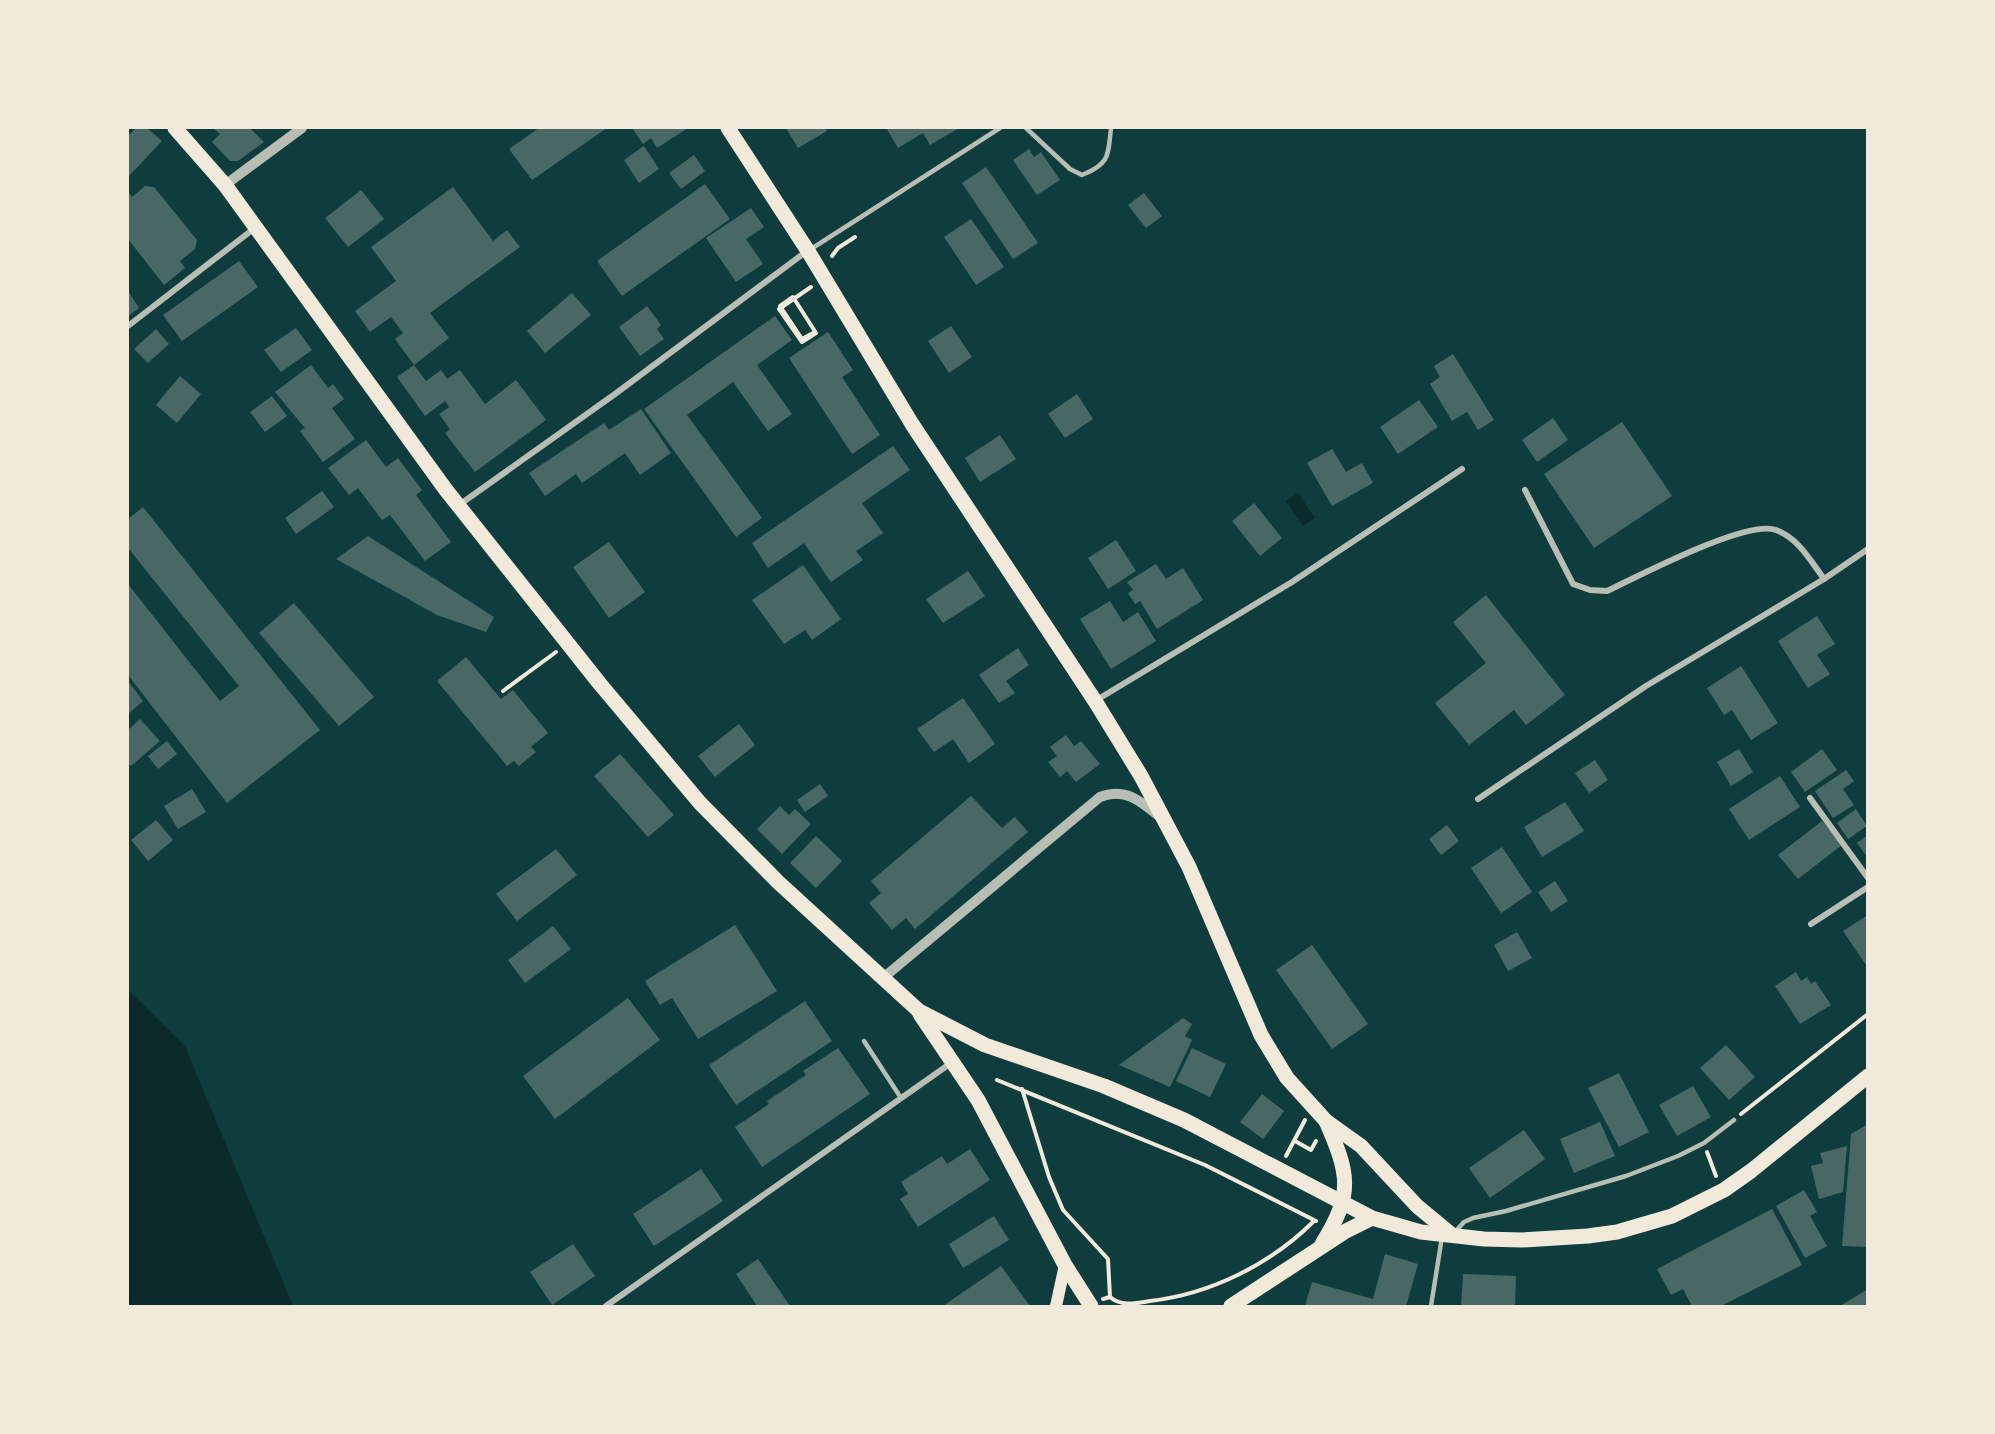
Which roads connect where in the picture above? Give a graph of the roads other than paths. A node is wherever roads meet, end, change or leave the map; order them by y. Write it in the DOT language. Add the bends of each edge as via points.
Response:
graph roads {
  1 [pos="175,128"];
  2 [pos="302,128"];
  3 [pos="728,128"];
  4 [pos="1000,128"];
  5 [pos="1026,128"];
  6 [pos="1111,128"];
  7 [pos="225,185"];
  8 [pos="256,227"];
  9 [pos="808,251"];
  10 [pos="128,326"];
  11 [pos="1462,469"];
  12 [pos="1525,490"];
  13 [pos="459,505"];
  14 [pos="1868,549"];
  15 [pos="1824,579"];
  16 [pos="1095,701"];
  17 [pos="1810,798"];
  18 [pos="1478,799"];
  19 [pos="1167,823"];
  20 [pos="1868,878"];
  21 [pos="1868,887"];
  22 [pos="1811,924"];
  23 [pos="883,978"];
  24 [pos="919,1011"];
  25 [pos="864,1041"];
  26 [pos="951,1062"];
  27 [pos="1868,1076"];
  28 [pos="901,1098"];
  29 [pos="1734,1120"];
  30 [pos="1326,1121"];
  31 [pos="1343,1205"];
  32 [pos="1372,1218"];
  33 [pos="1447,1235"];
  34 [pos="1317,1251"];
  35 [pos="1065,1266"];
  36 [pos="1089,1304"];
  37 [pos="606,1306"];
  38 [pos="1056,1306"];
  39 [pos="1231,1306"];
  40 [pos="1431,1306"];
  1 -- 7 [label="main road"];
  2 -- 7 [label="street"];
  3 -- 9 [label="main road"];
  4 -- 9 [label="lane"];
  5 -- 6 [label="lane" via="1070,169 1082,175 1103,164"];
  7 -- 8 [label="main road"];
  8 -- 10 [label="street"];
  8 -- 13 [label="main road"];
  9 -- 13 [label="street"];
  9 -- 16 [label="main road" via="933,457"];
  11 -- 16 [label="street" via="1292,582"];
  12 -- 15 [label="street" via="1573,584 1590,591 1607,591 1736,534 1773,529 1800,545"];
  13 -- 23 [label="main road" via="700,803 778,882"];
  14 -- 15 [label="street"];
  15 -- 18 [label="street" via="1646,686"];
  16 -- 19 [label="main road"];
  17 -- 20 [label="street"];
  19 -- 23 [label="street" via="1132,796 1112,792 1100,797"];
  19 -- 30 [label="main road" via="1261,1035 1287,1078"];
  21 -- 22 [label="street"];
  23 -- 24 [label="main road"];
  24 -- 26 [label="main road"];
  24 -- 31 [label="main road" via="985,1045 1153,1106"];
  25 -- 28 [label="lane"];
  26 -- 28 [label="street"];
  26 -- 35 [label="main road" via="978,1100"];
  27 -- 33 [label="main road" via="1751,1171 1724,1190 1672,1216 1617,1232 1563,1239"];
  28 -- 37 [label="street"];
  29 -- 33 [label="lane" via="1704,1143 1626,1176 1473,1218"];
  30 -- 31 [label="main road" via="1340,1153 1347,1187"];
  30 -- 33 [label="main road" via="1361,1146"];
  31 -- 32 [label="main road"];
  31 -- 34 [label="main road"];
  32 -- 33 [label="main road"];
  32 -- 34 [label="main road"];
  33 -- 40 [label="lane"];
  34 -- 39 [label="main road"];
  35 -- 36 [label="main road"];
  35 -- 38 [label="main road"];
}
